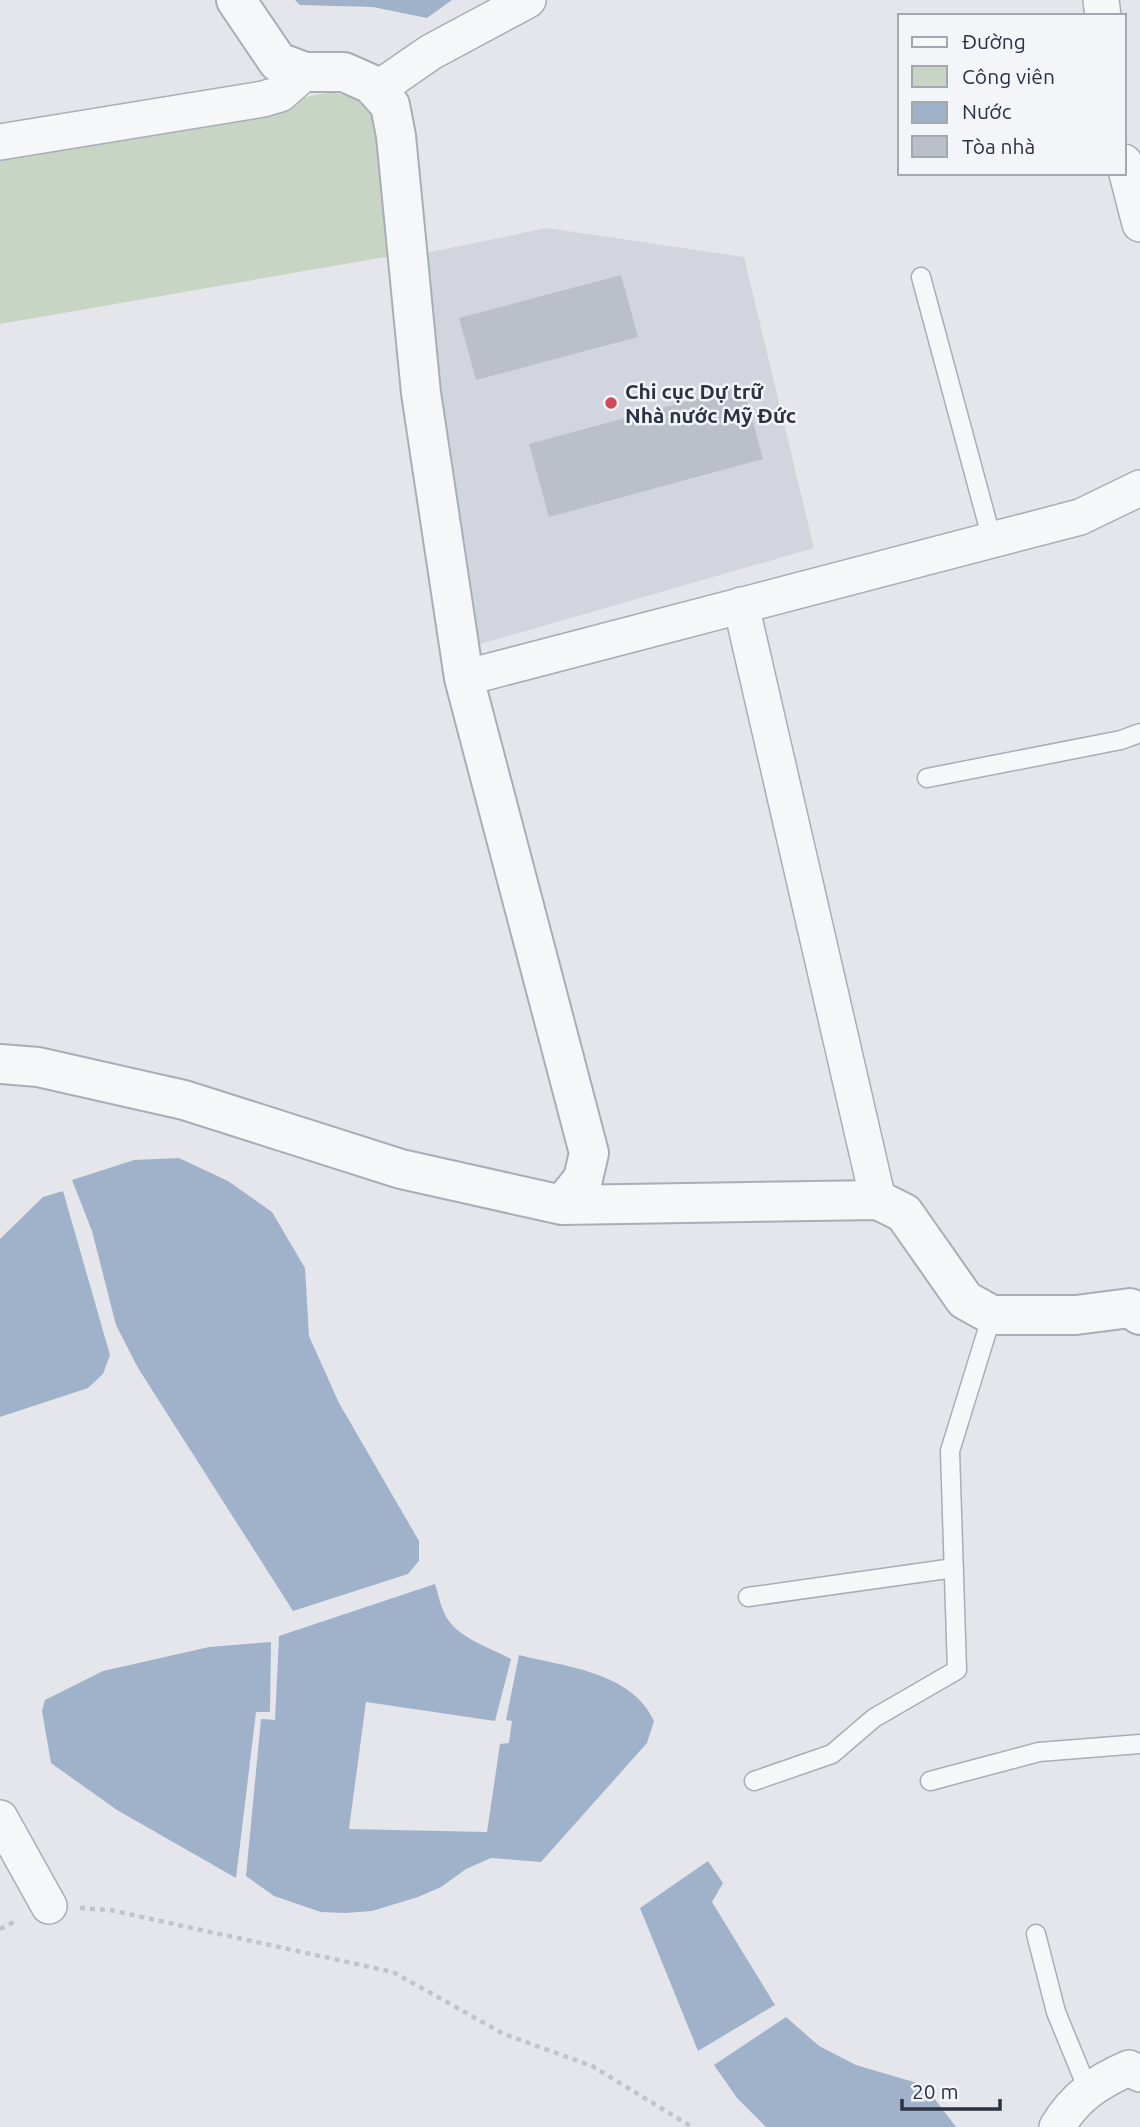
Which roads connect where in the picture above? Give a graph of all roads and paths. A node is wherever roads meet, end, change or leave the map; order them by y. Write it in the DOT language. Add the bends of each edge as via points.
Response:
graph roads {
  1 [pos="236,0"];
  2 [pos="528,0"];
  3 [pos="305,72"];
  4 [pos="376,90"];
  5 [pos="0,142"];
  6 [pos="1126,170"];
  7 [pos="1140,224"];
  8 [pos="921,277"];
  9 [pos="1140,488"];
  10 [pos="992,540"];
  11 [pos="741,605"];
  12 [pos="464,678"];
  13 [pos="1140,733"];
  14 [pos="927,778"];
  15 [pos="0,1064"];
  16 [pos="878,1200"];
  17 [pos="562,1205"];
  18 [pos="1137,1308"];
  19 [pos="992,1315"];
  20 [pos="954,1568"];
  21 [pos="748,1597"];
  22 [pos="1140,1744"];
  23 [pos="754,1781"];
  24 [pos="930,1781"];
  25 [pos="0,1818"];
  26 [pos="49,1906"];
  27 [pos="0,1929"];
  28 [pos="1036,1934"];
  29 [pos="1140,2074"];
  30 [pos="1088,2090"];
  31 [pos="692,2127"];
  32 [pos="1057,2127"];
  1 -- 3 [label="street" via="278,62"];
  2 -- 4 [label="street" via="430,51"];
  3 -- 4 [label="street" via="344,72"];
  3 -- 5 [label="street" via="280,94 263,99"];
  4 -- 12 [label="street" via="390,106 396,136 421,393"];
  6 -- 7 [label="street"];
  8 -- 10 [label="lane"];
  9 -- 10 [label="street" via="1080,517"];
  10 -- 11 [label="street"];
  11 -- 12 [label="street"];
  11 -- 16 [label="street"];
  12 -- 17 [label="street" via="589,1153 583,1179"];
  13 -- 14 [label="lane"];
  15 -- 17 [label="street" via="38,1067 184,1100 401,1169"];
  16 -- 17 [label="street"];
  16 -- 19 [label="street" via="904,1213 965,1300"];
  18 -- 19 [label="street" via="1076,1315"];
  19 -- 20 [label="lane" via="950,1451"];
  20 -- 21 [label="lane"];
  20 -- 23 [label="lane" via="957,1670 874,1718 832,1754"];
  22 -- 24 [label="lane" via="1039,1752"];
  25 -- 26 [label="street"];
  26 -- 27 [label="path"];
  26 -- 31 [label="path" via="110,1910 393,1972 504,2034 592,2066"];
  28 -- 30 [label="lane" via="1056,2012"];
  29 -- 30 [label="street" via="1129,2068"];
  30 -- 32 [label="street" via="1071,2104"];
}
